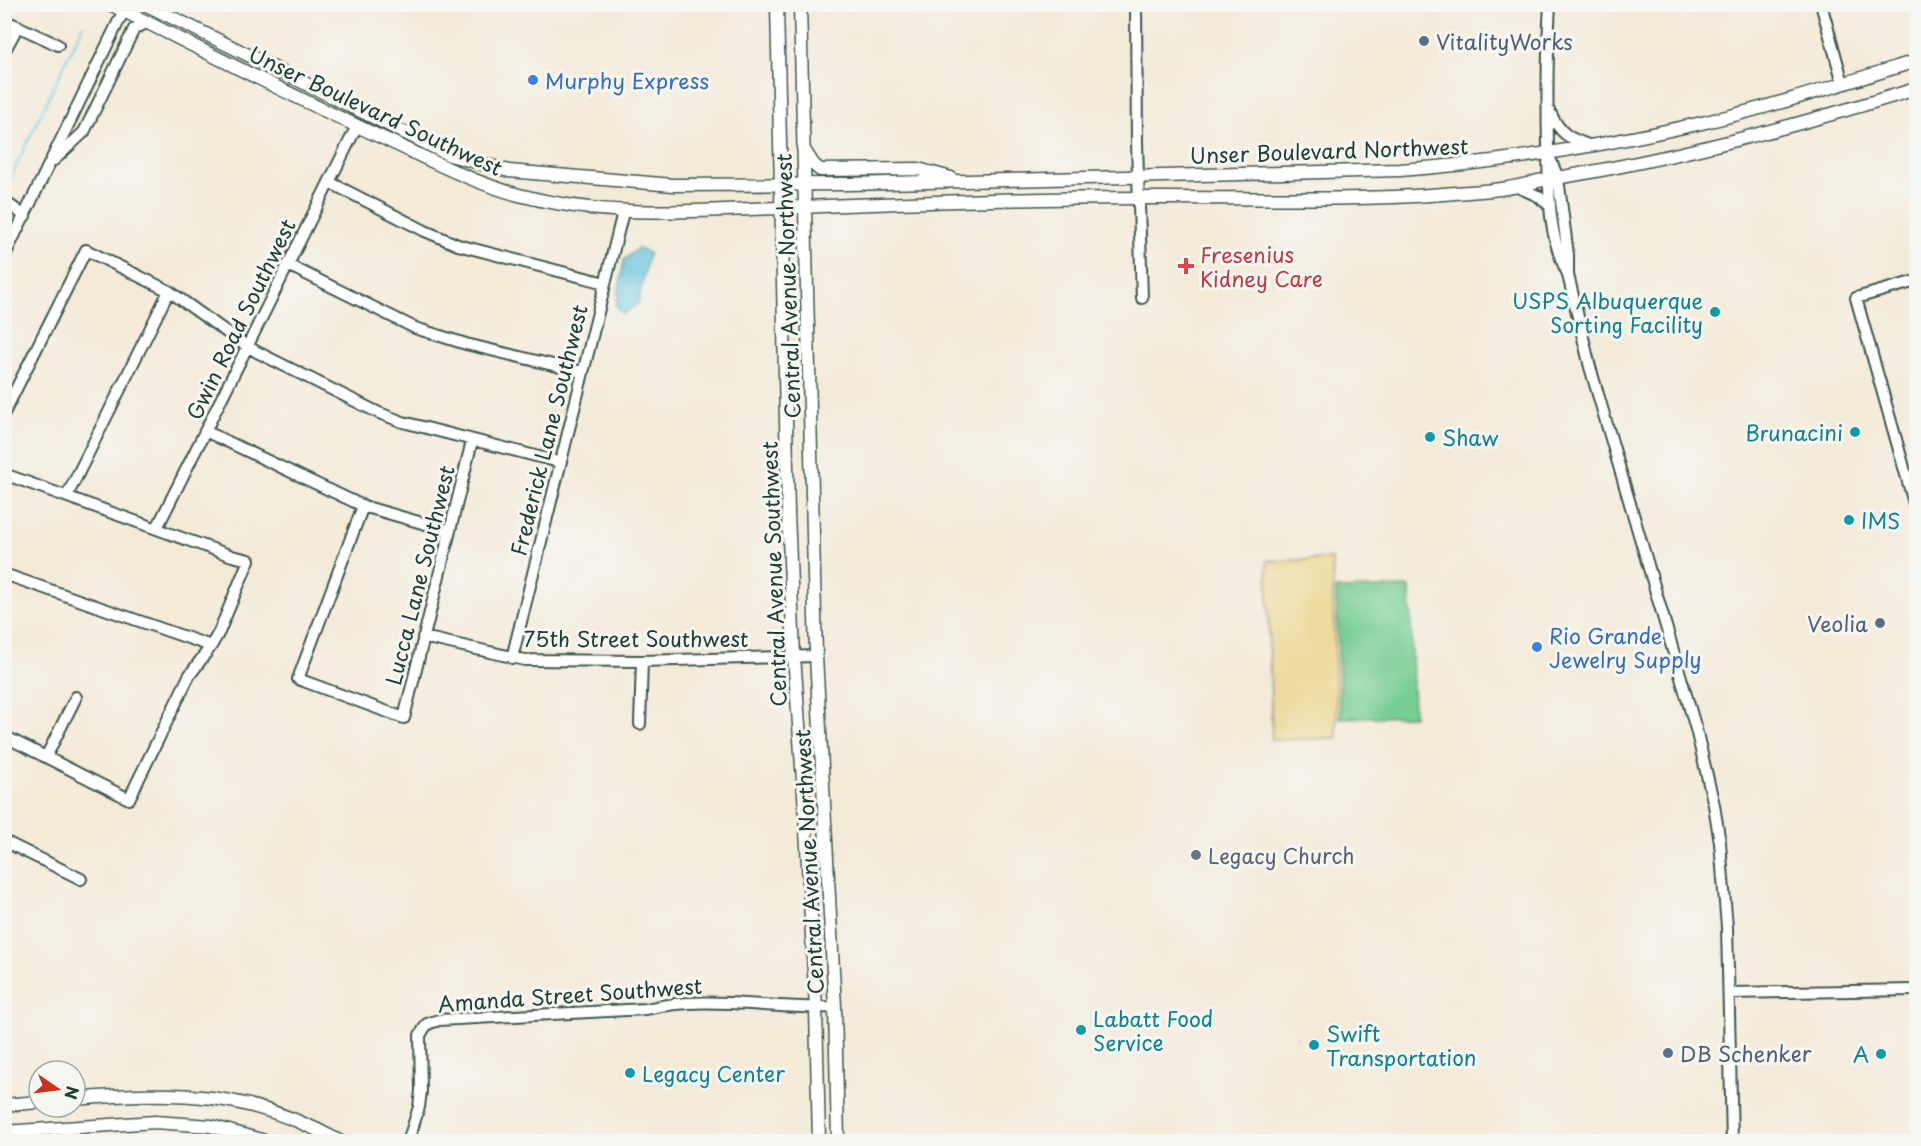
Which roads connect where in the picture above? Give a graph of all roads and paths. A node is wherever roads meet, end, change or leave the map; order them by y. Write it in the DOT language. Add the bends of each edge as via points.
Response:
graph roads {
  1 [pos="110,4"];
  2 [pos="146,4"];
  3 [pos="777,4"];
  4 [pos="800,4"];
  5 [pos="1136,4"];
  6 [pos="1550,4"];
  7 [pos="1821,4"];
  8 [pos="126,8"];
  9 [pos="4,20"];
  10 [pos="146,23"];
  11 [pos="18,26"];
  12 [pos="58,45"];
  13 [pos="4,52"];
  14 [pos="1917,61"];
  15 [pos="1843,83"];
  16 [pos="1917,89"];
  17 [pos="1547,103"];
  18 [pos="357,126"];
  19 [pos="1591,146"];
  20 [pos="802,147"];
  21 [pos="1548,154"];
  22 [pos="50,164"];
  23 [pos="1138,176"];
  24 [pos="1552,179"];
  25 [pos="962,181"];
  26 [pos="329,182"];
  27 [pos="780,184"];
  28 [pos="803,184"];
  29 [pos="1518,187"];
  30 [pos="1139,198"];
  31 [pos="6,205"];
  32 [pos="1550,206"];
  33 [pos="780,207"];
  34 [pos="804,207"];
  35 [pos="623,212"];
  36 [pos="25,216"];
  37 [pos="4,257"];
  38 [pos="288,265"];
  39 [pos="1568,275"];
  40 [pos="1917,281"];
  41 [pos="605,283"];
  42 [pos="169,291"];
  43 [pos="1142,298"];
  44 [pos="247,346"];
  45 [pos="582,372"];
  46 [pos="4,413"];
  47 [pos="206,431"];
  48 [pos="472,441"];
  49 [pos="560,462"];
  50 [pos="4,474"];
  51 [pos="66,496"];
  52 [pos="363,506"];
  53 [pos="1917,510"];
  54 [pos="157,528"];
  55 [pos="450,531"];
  56 [pos="4,574"];
  57 [pos="423,637"];
  58 [pos="212,646"];
  59 [pos="794,656"];
  60 [pos="816,656"];
  61 [pos="512,658"];
  62 [pos="642,661"];
  63 [pos="76,697"];
  64 [pos="640,724"];
  65 [pos="4,736"];
  66 [pos="46,757"];
  67 [pos="4,841"];
  68 [pos="81,879"];
  69 [pos="1917,990"];
  70 [pos="1729,993"];
  71 [pos="835,1007"];
  72 [pos="816,1008"];
  73 [pos="87,1098"];
  74 [pos="818,1102"];
  75 [pos="837,1103"];
  76 [pos="27,1104"];
  77 [pos="4,1107"];
  78 [pos="6,1135"];
  79 [pos="408,1140"];
  80 [pos="268,1142"];
  81 [pos="341,1142"];
  82 [pos="819,1142"];
  83 [pos="838,1142"];
  84 [pos="1732,1142"];
  1 -- 8 [label="main road, Unser Boulevard Southwest"];
  2 -- 27 [label="main road, Unser Boulevard Southwest" via="440,150 482,165 533,174 637,183"];
  3 -- 27 [label="main road, Central Avenue Southwest"];
  4 -- 20 [label="main road, Central Avenue Northwest"];
  5 -- 23 [label="street"];
  6 -- 17 [label="street"];
  7 -- 15 [label="street"];
  8 -- 10 [label="main road, Unser Boulevard Southwest"];
  8 -- 22 [label="street"];
  9 -- 11 [label="street"];
  10 -- 18 [label="main road, Unser Boulevard Southwest"];
  10 -- 22 [label="street" via="134,29 84,132"];
  11 -- 12 [label="street"];
  11 -- 13 [label="street"];
  14 -- 15 [label="main road, Unser Boulevard Northwest"];
  15 -- 19 [label="main road, Unser Boulevard Northwest" via="1695,124"];
  16 -- 24 [label="main road, Unser Boulevard Northwest" via="1700,150"];
  17 -- 19 [label="street" via="1557,128"];
  17 -- 21 [label="street"];
  18 -- 26 [label="street, Gwin Road Southwest"];
  18 -- 35 [label="main road, Unser Boulevard Southwest" via="496,189 564,206"];
  19 -- 21 [label="main road, Unser Boulevard Northwest"];
  20 -- 25 [label="main road" via="820,170 918,169"];
  20 -- 28 [label="main road, Central Avenue Northwest"];
  21 -- 23 [label="main road, Unser Boulevard Northwest" via="1400,170"];
  21 -- 24 [label="street"];
  22 -- 36 [label="street"];
  23 -- 25 [label="main road, Unser Boulevard Northwest"];
  23 -- 30 [label="street"];
  24 -- 29 [label="main road, Unser Boulevard Northwest"];
  24 -- 32 [label="street"];
  24 -- 39 [label="street" via="1568,255"];
  25 -- 28 [label="main road, Unser Boulevard Northwest"];
  26 -- 38 [label="street, Gwin Road Southwest"];
  26 -- 41 [label="street" via="459,245"];
  27 -- 28 [label="main road, Unser Boulevard Southwest"];
  27 -- 33 [label="main road, Central Avenue Southwest"];
  28 -- 34 [label="main road, Central Avenue Northwest"];
  29 -- 30 [label="main road, Unser Boulevard Northwest" via="1394,198"];
  29 -- 32 [label="street"];
  30 -- 34 [label="main road, Unser Boulevard Northwest"];
  30 -- 43 [label="street"];
  31 -- 36 [label="street"];
  32 -- 39 [label="street" via="1558,256"];
  33 -- 34 [label="main road, Unser Boulevard Southwest"];
  33 -- 35 [label="main road, Unser Boulevard Southwest"];
  33 -- 59 [label="main road, Central Avenue Southwest"];
  34 -- 60 [label="main road, Central Avenue Northwest"];
  35 -- 41 [label="street, Frederick Lane Southwest"];
  36 -- 37 [label="street"];
  38 -- 44 [label="street, Gwin Road Southwest"];
  38 -- 45 [label="street" via="415,328"];
  39 -- 70 [label="street" via="1590,367 1707,768 1720,843"];
  40 -- 53 [label="street" via="1856,298"];
  41 -- 45 [label="street, Frederick Lane Southwest"];
  42 -- 44 [label="street"];
  42 -- 46 [label="street" via="86,250"];
  42 -- 51 [label="street"];
  44 -- 47 [label="street, Gwin Road Southwest"];
  44 -- 48 [label="street" via="380,413"];
  45 -- 49 [label="street, Frederick Lane Southwest"];
  47 -- 52 [label="street"];
  47 -- 54 [label="street, Gwin Road Southwest"];
  48 -- 49 [label="street"];
  48 -- 55 [label="street, Lucca Lane Southwest"];
  49 -- 61 [label="street, Frederick Lane Southwest"];
  50 -- 51 [label="street"];
  51 -- 54 [label="street"];
  52 -- 55 [label="street"];
  52 -- 57 [label="street, Lucca Lane Southwest" via="298,679 404,718"];
  54 -- 58 [label="street" via="249,560"];
  55 -- 57 [label="street, Lucca Lane Southwest"];
  56 -- 58 [label="street"];
  57 -- 61 [label="street, 75th Street Southwest"];
  58 -- 66 [label="street" via="189,676 129,799"];
  59 -- 60 [label="street, 75th Street Southwest"];
  59 -- 62 [label="street, 75th Street Southwest"];
  59 -- 72 [label="main road, Central Avenue Southwest"];
  60 -- 71 [label="main road, Central Avenue Northwest"];
  61 -- 62 [label="street, 75th Street Southwest"];
  62 -- 64 [label="street"];
  63 -- 66 [label="street"];
  65 -- 66 [label="street"];
  67 -- 68 [label="street"];
  69 -- 70 [label="street"];
  70 -- 84 [label="street"];
  71 -- 72 [label="street, Amanda Street Southwest"];
  71 -- 75 [label="main road, Central Avenue Northwest"];
  72 -- 74 [label="main road, Central Avenue Southwest"];
  72 -- 79 [label="street, Amanda Street Southwest" via="757,1003 682,1004 427,1024 420,1035 419,1107"];
  73 -- 81 [label="main road" via="159,1094 229,1100 286,1116"];
  74 -- 75 [label="main road"];
  74 -- 82 [label="main road, Central Avenue Southwest"];
  75 -- 83 [label="main road, Central Avenue Northwest"];
  76 -- 77 [label="main road"];
  77 -- 78 [label="street"];
  78 -- 80 [label="main road" via="155,1122 211,1126"];
}
